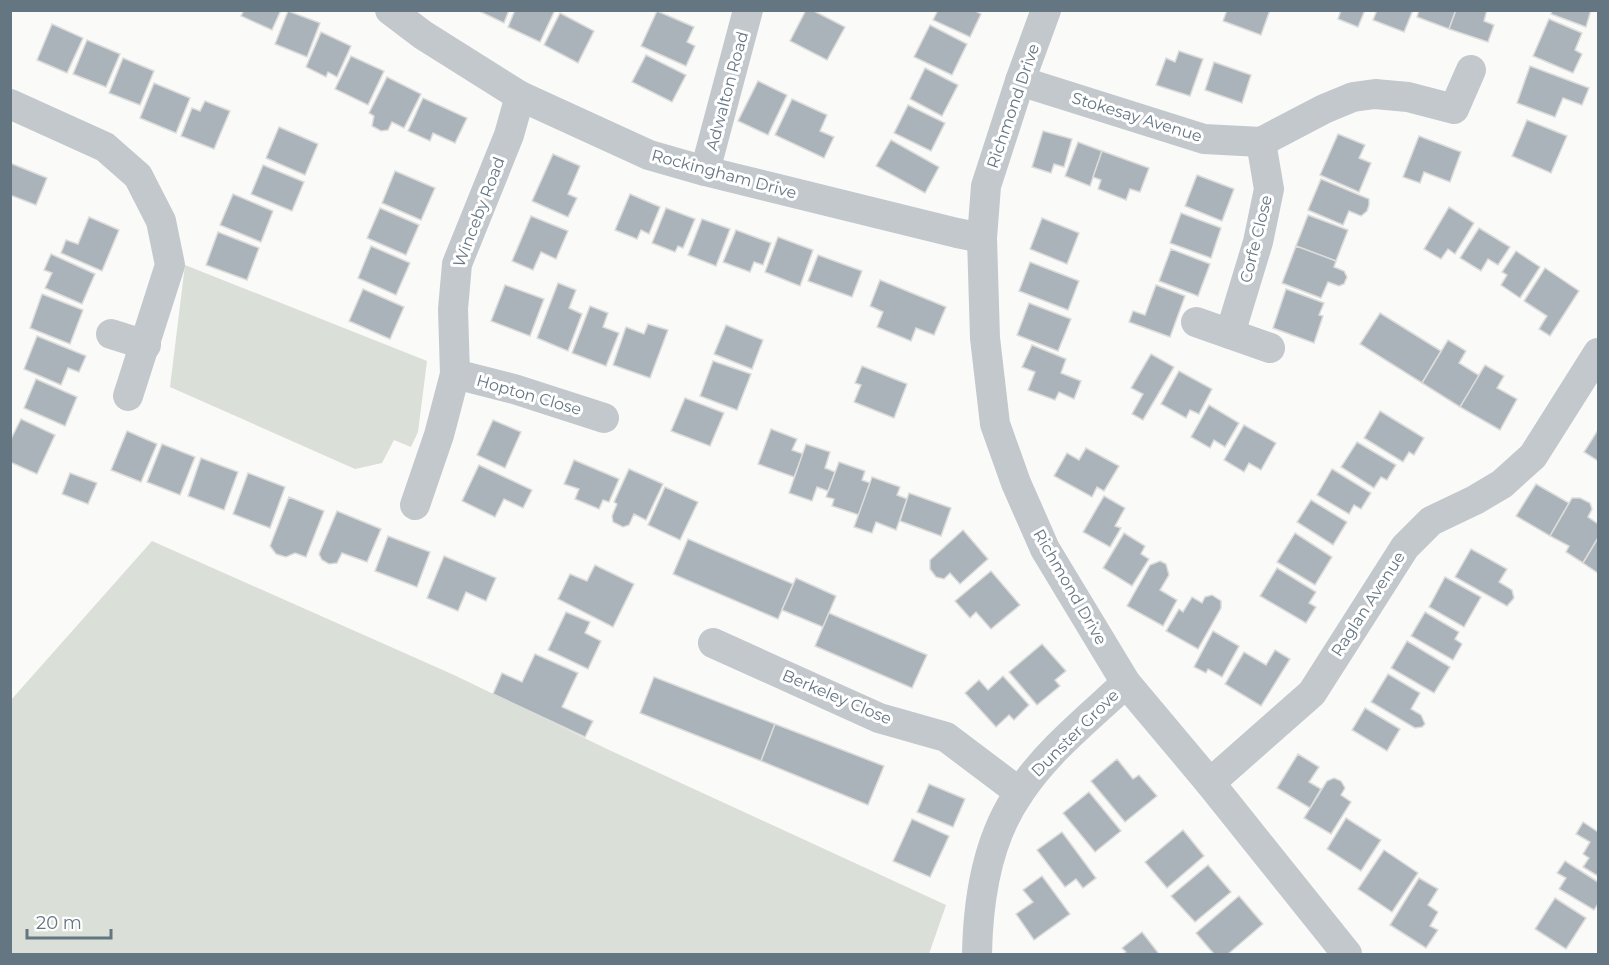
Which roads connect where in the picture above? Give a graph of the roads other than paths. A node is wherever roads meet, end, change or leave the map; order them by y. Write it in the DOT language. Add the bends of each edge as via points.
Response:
graph roads {
  1 [pos="390,10"];
  2 [pos="748,10"];
  3 [pos="1046,10"];
  4 [pos="1471,70"];
  5 [pos="1020,81"];
  6 [pos="520,96"];
  7 [pos="10,104"];
  8 [pos="1261,142"];
  9 [pos="705,171"];
  10 [pos="982,238"];
  11 [pos="1196,322"];
  12 [pos="111,334"];
  13 [pos="1230,334"];
  14 [pos="146,345"];
  15 [pos="1270,348"];
  16 [pos="1599,353"];
  17 [pos="455,374"];
  18 [pos="128,396"];
  19 [pos="604,418"];
  20 [pos="415,505"];
  21 [pos="713,643"];
  22 [pos="1126,683"];
  23 [pos="1210,783"];
  24 [pos="1019,792"];
  25 [pos="977,954"];
  26 [pos="1347,954"];
  1 -- 6 [label="street, Rockingham Drive"];
  2 -- 9 [label="street, Adwalton Road"];
  3 -- 5 [label="street, Richmond Drive"];
  4 -- 8 [label="street, Stokesay Avenue" via="1454,109 1408,97 1353,97"];
  5 -- 8 [label="street, Stokesay Avenue" via="1204,139"];
  5 -- 10 [label="street, Richmond Drive" via="986,186"];
  6 -- 9 [label="street, Rockingham Drive" via="649,155"];
  6 -- 17 [label="street, Winceby Road" via="509,135 457,264 453,309"];
  7 -- 14 [label="street" via="105,147 138,176 161,221 170,265"];
  8 -- 13 [label="street, Corfe Close" via="1269,189 1258,242"];
  9 -- 10 [label="street, Rockingham Drive"];
  10 -- 22 [label="street, Richmond Drive" via="985,338 996,424 1045,549"];
  11 -- 13 [label="street"];
  12 -- 14 [label="street"];
  13 -- 15 [label="street"];
  14 -- 18 [label="street"];
  16 -- 23 [label="street, Raglan Avenue" via="1533,456 1502,484 1431,521 1405,547 1312,693"];
  17 -- 19 [label="street, Hopton Close"];
  17 -- 20 [label="street, Winceby Road"];
  21 -- 24 [label="street, Berkeley Close" via="879,718 946,737"];
  22 -- 23 [label="street, Richmond Drive"];
  22 -- 24 [label="street, Dunster Grove" via="1044,761"];
  23 -- 26 [label="street, Richmond Drive"];
  24 -- 25 [label="street, Dunster Grove" via="1000,827 987,872 978,920"];
}
